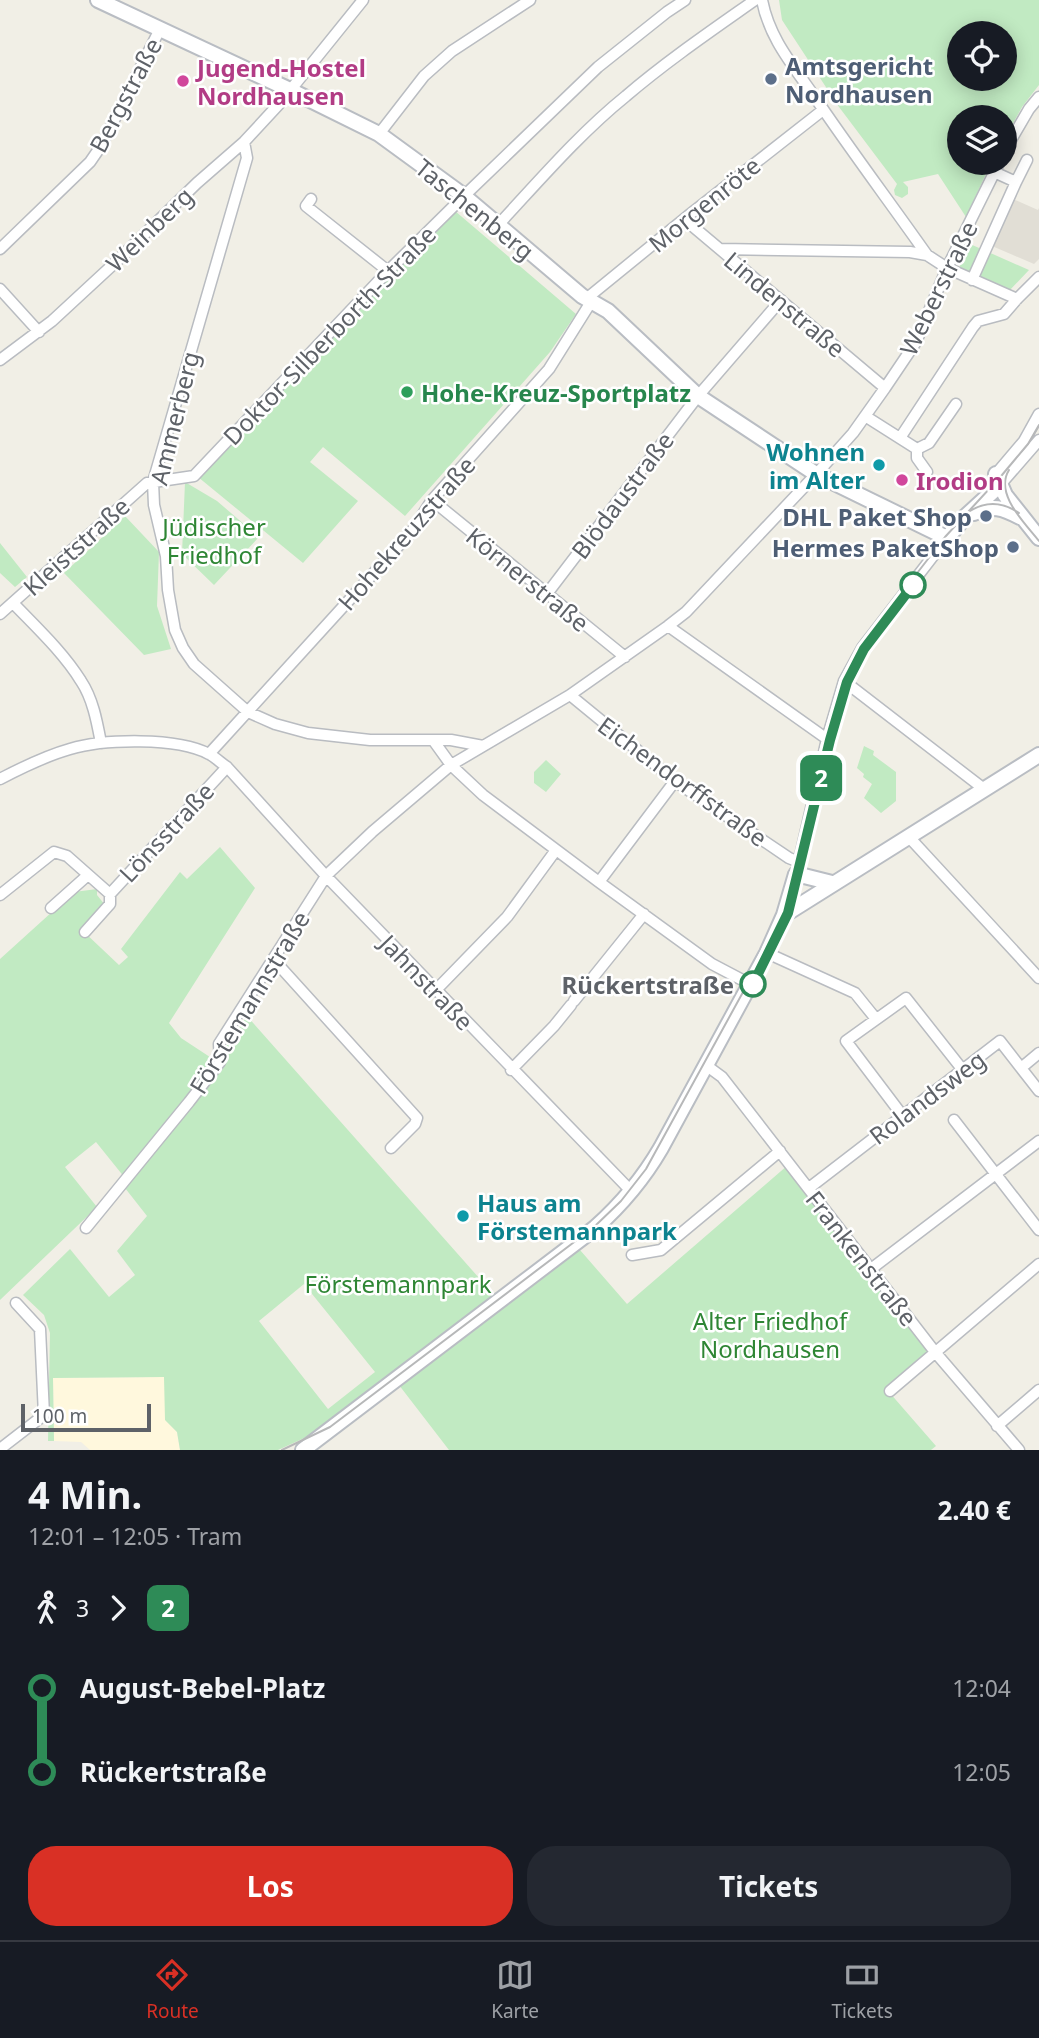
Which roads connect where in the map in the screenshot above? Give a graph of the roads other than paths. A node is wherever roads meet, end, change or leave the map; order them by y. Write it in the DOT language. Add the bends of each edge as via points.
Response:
graph roads {
  1 [pos="98,0"];
  2 [pos="362,0"];
  3 [pos="530,0"];
  4 [pos="685,0"];
  5 [pos="755,0"];
  6 [pos="762,0"];
  7 [pos="160,29"];
  8 [pos="290,90"];
  9 [pos="1039,97"];
  10 [pos="823,110"];
  11 [pos="1017,130"];
  12 [pos="379,134"];
  13 [pos="244,142"];
  14 [pos="1027,160"];
  15 [pos="992,175"];
  16 [pos="1007,175"];
  17 [pos="1016,182"];
  18 [pos="464,196"];
  19 [pos="311,199"];
  20 [pos="684,219"];
  21 [pos="498,225"];
  22 [pos="0,249"];
  23 [pos="720,249"];
  24 [pos="927,255"];
  25 [pos="947,268"];
  26 [pos="388,271"];
  27 [pos="1039,277"];
  28 [pos="972,280"];
  29 [pos="0,289"];
  30 [pos="1017,299"];
  31 [pos="589,300"];
  32 [pos="781,300"];
  33 [pos="38,332"];
  34 [pos="0,360"];
  35 [pos="885,388"];
  36 [pos="698,396"];
  37 [pos="956,404"];
  38 [pos="1039,414"];
  39 [pos="865,416"];
  40 [pos="900,438"];
  41 [pos="1039,440"];
  42 [pos="917,449"];
  43 [pos="927,472"];
  44 [pos="816,474"];
  45 [pos="998,479"];
  46 [pos="153,482"];
  47 [pos="432,500"];
  48 [pos="966,517"];
  49 [pos="1026,520"];
  50 [pos="947,538"];
  51 [pos="1039,538"];
  52 [pos="546,595"];
  53 [pos="13,603"];
  54 [pos="0,614"];
  55 [pos="668,626"];
  56 [pos="625,657"];
  57 [pos="845,681"];
  58 [pos="570,695"];
  59 [pos="248,712"];
  60 [pos="827,739"];
  61 [pos="433,740"];
  62 [pos="101,743"];
  63 [pos="483,746"];
  64 [pos="209,754"];
  65 [pos="1039,755"];
  66 [pos="451,765"];
  67 [pos="226,767"];
  68 [pos="0,779"];
  69 [pos="675,781"];
  70 [pos="984,789"];
  71 [pos="908,836"];
  72 [pos="556,850"];
  73 [pos="797,868"];
  74 [pos="88,875"];
  75 [pos="326,876"];
  76 [pos="598,883"];
  77 [pos="832,883"];
  78 [pos="110,894"];
  79 [pos="0,895"];
  80 [pos="51,908"];
  81 [pos="644,915"];
  82 [pos="783,915"];
  83 [pos="85,932"];
  84 [pos="766,953"];
  85 [pos="274,960"];
  86 [pos="1038,976"];
  87 [pos="750,984"];
  88 [pos="435,991"];
  89 [pos="876,1019"];
  90 [pos="1039,1054"];
  91 [pos="707,1066"];
  92 [pos="1021,1068"];
  93 [pos="962,1069"];
  94 [pos="511,1070"];
  95 [pos="1039,1091"];
  96 [pos="902,1115"];
  97 [pos="954,1121"];
  98 [pos="1039,1141"];
  99 [pos="391,1148"];
  100 [pos="780,1151"];
  101 [pos="995,1175"];
  102 [pos="808,1188"];
  103 [pos="632,1192"];
  104 [pos="86,1228"];
  105 [pos="1039,1230"];
  106 [pos="632,1255"];
  107 [pos="1039,1264"];
  108 [pos="871,1269"];
  109 [pos="16,1303"];
  110 [pos="935,1352"];
  111 [pos="1039,1390"];
  112 [pos="890,1391"];
  113 [pos="997,1426"];
  114 [pos="312,1448"];
  115 [pos="0,1449"];
  116 [pos="1019,1450"];
  1 -- 7 [label="main road, Taschenberg"];
  2 -- 8 [label="street, Weinberg"];
  3 -- 12 [label="street" via="452,51 424,76"];
  4 -- 18 [label="street, Doktor-Silberborth-Straße" via="598,67"];
  5 -- 21 [label="street" via="624,97"];
  6 -- 10 [label="street" via="770,30"];
  7 -- 8 [label="main road, Taschenberg"];
  7 -- 22 [label="street, Bergstraße" via="90,163"];
  8 -- 12 [label="main road, Taschenberg"];
  8 -- 13 [label="street, Weinberg"];
  9 -- 11 [label="street"];
  10 -- 20 [label="street, Morgenröte"];
  10 -- 24 [label="street"];
  12 -- 18 [label="main road, Taschenberg"];
  13 -- 33 [label="street, Weinberg"];
  13 -- 46 [label="street, Ammerberg" via="247,158"];
  14 -- 17 [label="street"];
  15 -- 25 [label="street, Weberstraße"];
  16 -- 17 [label="street"];
  17 -- 28 [label="street"];
  18 -- 21 [label="main road, Taschenberg"];
  18 -- 26 [label="street, Doktor-Silberborth-Straße"];
  19 -- 26 [label="street" via="306,206"];
  20 -- 23 [label="street, Lindenstraße"];
  20 -- 31 [label="street, Morgenröte"];
  21 -- 31 [label="main road, Taschenberg"];
  23 -- 24 [label="street"];
  23 -- 32 [label="street, Lindenstraße"];
  24 -- 25 [label="street"];
  25 -- 28 [label="street"];
  25 -- 35 [label="street, Weberstraße" via="916,342"];
  26 -- 46 [label="street, Doktor-Silberborth-Straße" via="194,476"];
  27 -- 30 [label="street"];
  28 -- 30 [label="street"];
  29 -- 33 [label="street"];
  30 -- 40 [label="street" via="1004,314 978,321"];
  31 -- 36 [label="main road, Taschenberg" via="608,311"];
  31 -- 47 [label="street, Hohekreuzstraße" via="550,369"];
  32 -- 35 [label="street, Lindenstraße"];
  32 -- 36 [label="street, Blödaustraße"];
  33 -- 34 [label="street, Weinberg"];
  35 -- 39 [label="street, Weberstraße"];
  36 -- 44 [label="main road, Taschenberg"];
  36 -- 52 [label="street, Blödaustraße"];
  37 -- 42 [label="street" via="929,443"];
  38 -- 45 [label="street"];
  39 -- 40 [label="street"];
  39 -- 44 [label="street, Weberstraße"];
  40 -- 42 [label="street"];
  41 -- 45 [label="street" via="1021,464"];
  42 -- 43 [label="street" via="917,458"];
  44 -- 50 [label="main road, Taschenberg"];
  44 -- 55 [label="street, Weberstraße"];
  45 -- 48 [label="main road" via="968,507"];
  45 -- 49 [label="main road"];
  46 -- 53 [label="street, Kleiststraße"];
  46 -- 59 [label="street, Ammerberg" via="175,630 194,664"];
  47 -- 52 [label="street, Körnerstraße"];
  47 -- 59 [label="street, Hohekreuzstraße" via="412,531"];
  48 -- 49 [label="main road" via="995,507"];
  48 -- 50 [label="main road"];
  49 -- 51 [label="main road"];
  50 -- 57 [label="street" via="862,648"];
  52 -- 56 [label="street, Körnerstraße"];
  53 -- 54 [label="street, Kleiststraße"];
  53 -- 62 [label="street" via="82,682"];
  55 -- 56 [label="street, Förstemannstraße"];
  55 -- 60 [label="street"];
  56 -- 58 [label="street, Förstemannstraße"];
  57 -- 60 [label="street"];
  57 -- 70 [label="street"];
  58 -- 63 [label="street, Förstemannstraße"];
  58 -- 69 [label="street, Eichendorffstraße"];
  59 -- 61 [label="street, Ammerberg" via="309,733 370,740"];
  59 -- 64 [label="street, Hohekreuzstraße"];
  60 -- 73 [label="street"];
  61 -- 63 [label="street, Ammerberg"];
  61 -- 66 [label="street"];
  62 -- 64 [label="street" via="147,741"];
  62 -- 68 [label="street" via="72,748"];
  63 -- 66 [label="street, Förstemannstraße"];
  64 -- 67 [label="street, Jahnstraße"];
  65 -- 70 [label="main road"];
  66 -- 72 [label="street"];
  66 -- 75 [label="street, Förstemannstraße"];
  67 -- 75 [label="street, Jahnstraße"];
  67 -- 78 [label="street, Lönsstraße"];
  69 -- 73 [label="street, Eichendorffstraße"];
  69 -- 76 [label="street"];
  70 -- 71 [label="main road"];
  71 -- 77 [label="main road"];
  71 -- 86 [label="street"];
  72 -- 76 [label="street"];
  72 -- 88 [label="street" via="507,917"];
  73 -- 77 [label="main road"];
  73 -- 82 [label="main road"];
  74 -- 78 [label="street"];
  74 -- 79 [label="street" via="67,856 54,852"];
  74 -- 80 [label="street"];
  75 -- 85 [label="street, Förstemannstraße"];
  75 -- 88 [label="street, Jahnstraße"];
  76 -- 81 [label="street"];
  77 -- 82 [label="main road"];
  78 -- 83 [label="street, Lönsstraße" via="110,904"];
  81 -- 87 [label="street" via="712,964"];
  81 -- 94 [label="street" via="554,1026"];
  82 -- 84 [label="main road"];
  84 -- 87 [label="main road"];
  84 -- 89 [label="street" via="856,993"];
  85 -- 99 [label="street" via="417,1118"];
  85 -- 104 [label="street, Förstemannstraße" via="219,1044 220,1062"];
  87 -- 91 [label="main road"];
  88 -- 94 [label="street, Jahnstraße"];
  89 -- 93 [label="street" via="906,998"];
  89 -- 96 [label="street" via="846,1041"];
  90 -- 92 [label="street, Rolandsweg"];
  91 -- 100 [label="street, Frankenstraße" via="722,1077"];
  91 -- 103 [label="main road" via="662,1149"];
  92 -- 93 [label="street, Rolandsweg" via="1000,1041"];
  92 -- 95 [label="street"];
  93 -- 96 [label="street, Rolandsweg"];
  94 -- 103 [label="street, Jahnstraße"];
  96 -- 102 [label="street, Rolandsweg"];
  97 -- 101 [label="street"];
  98 -- 101 [label="street"];
  100 -- 102 [label="street, Frankenstraße"];
  100 -- 106 [label="street" via="661,1250"];
  101 -- 105 [label="street"];
  101 -- 108 [label="street"];
  102 -- 108 [label="street, Frankenstraße"];
  103 -- 114 [label="main road" via="595,1228"];
  107 -- 110 [label="street"];
  108 -- 110 [label="street, Frankenstraße"];
  109 -- 115 [label="street" via="40,1329 44,1415"];
  110 -- 112 [label="street"];
  110 -- 113 [label="street, Frankenstraße"];
  111 -- 113 [label="street"];
  113 -- 116 [label="street, Frankenstraße"];
}
